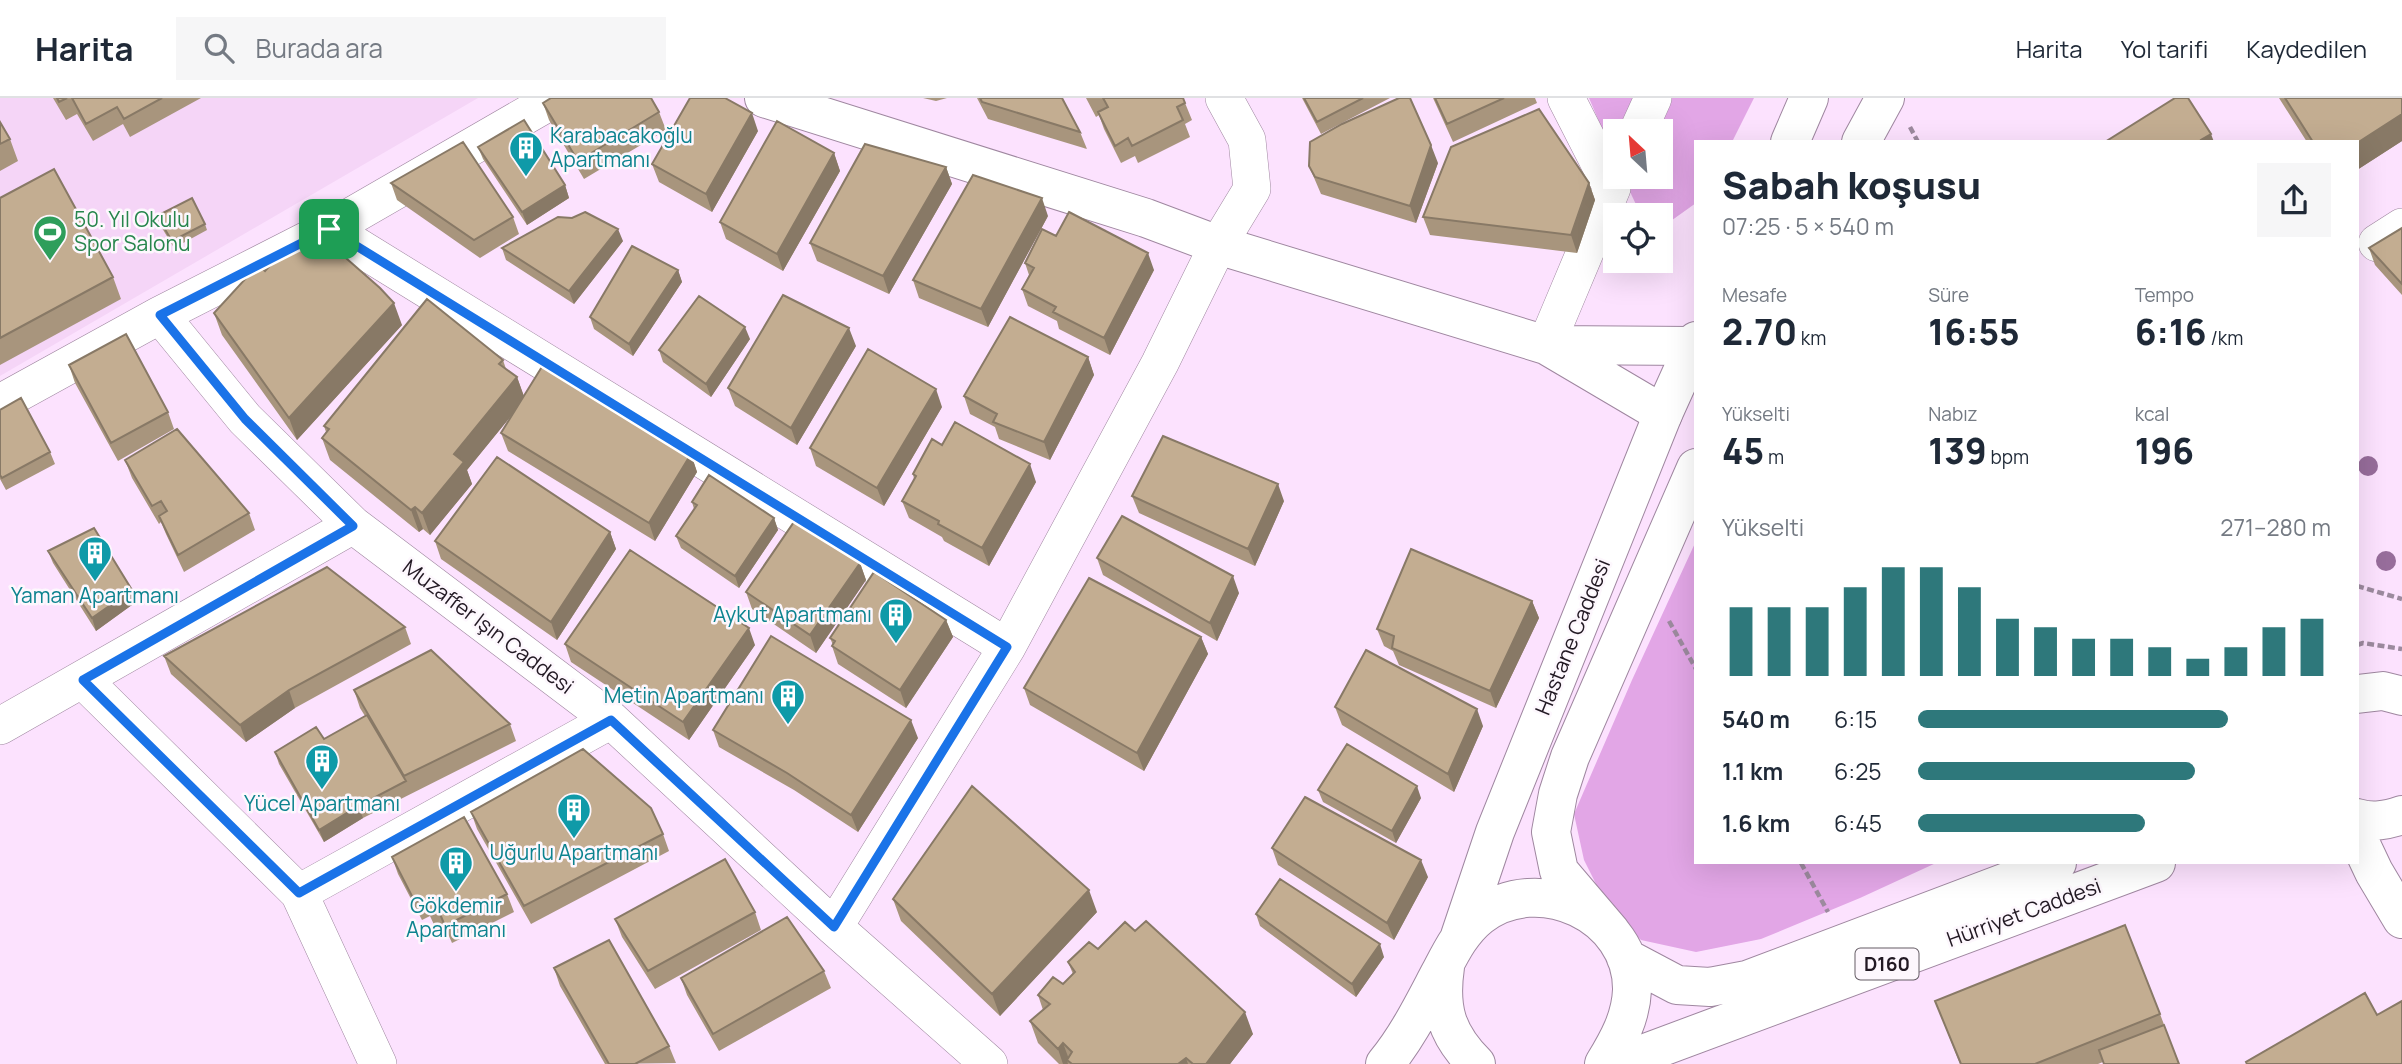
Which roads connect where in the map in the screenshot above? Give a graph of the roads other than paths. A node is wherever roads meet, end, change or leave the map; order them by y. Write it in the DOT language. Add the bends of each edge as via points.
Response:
graph roads {
  1 [pos="556,98"];
  2 [pos="764,98"];
  3 [pos="1224,98"];
  4 [pos="1566,98"];
  5 [pos="1653,98"];
  6 [pos="1809,98"];
  7 [pos="1885,98"];
  8 [pos="1643,119"];
  9 [pos="1791,140"];
  10 [pos="1862,140"];
  11 [pos="1603,163"];
  12 [pos="1611,189"];
  13 [pos="329,229"];
  14 [pos="1218,244"];
  15 [pos="160,315"];
  16 [pos="1694,344"];
  17 [pos="1546,345"];
  18 [pos="1694,346"];
  19 [pos="0,403"];
  20 [pos="1662,414"];
  21 [pos="1694,473"];
  22 [pos="353,526"];
  23 [pos="1007,647"];
  24 [pos="83,680"];
  25 [pos="2359,694"];
  26 [pos="2402,696"];
  27 [pos="611,720"];
  28 [pos="0,726"];
  29 [pos="2402,815"];
  30 [pos="2359,819"];
  31 [pos="2359,840"];
  32 [pos="2054,864"];
  33 [pos="2153,864"];
  34 [pos="299,893"];
  35 [pos="2402,919"];
  36 [pos="834,927"];
  37 [pos="1618,945"];
  38 [pos="1453,949"];
  39 [pos="378,1064"];
  40 [pos="989,1064"];
  41 [pos="1385,1064"];
  42 [pos="1476,1064"];
  43 [pos="1604,1064"];
  44 [pos="1616,1064"];
  1 -- 13 [label="street"];
  2 -- 14 [label="main road"];
  3 -- 14 [label="street" via="1247,140 1252,189"];
  4 -- 11 [label="street"];
  5 -- 8 [label="street"];
  6 -- 9 [label="main road"];
  7 -- 10 [label="main road"];
  12 -- 17 [label="street"];
  13 -- 15 [label="street"];
  13 -- 23 [label="street"];
  14 -- 17 [label="main road"];
  14 -- 23 [label="street" via="1160,363"];
  15 -- 19 [label="street"];
  15 -- 22 [label="street, Muzaffer Işın Caddesi" via="245,419"];
  16 -- 17 [label="main road"];
  17 -- 20 [label="main road"];
  18 -- 20 [label="main road, Hastane Caddesi"];
  20 -- 38 [label="main road, Hastane Caddesi" via="1494,832"];
  21 -- 37 [label="main road, Hastane Caddesi / D160" via="1570,757 1551,832 1559,871"];
  22 -- 24 [label="street"];
  22 -- 27 [label="street, Muzaffer Işın Caddesi"];
  23 -- 36 [label="street"];
  24 -- 28 [label="street"];
  24 -- 34 [label="street"];
  25 -- 26 [label="main road" via="2383,691"];
  27 -- 34 [label="street"];
  27 -- 36 [label="street, Muzaffer Işın Caddesi"];
  29 -- 30 [label="main road" via="2385,820"];
  31 -- 35 [label="main road"];
  32 -- 37 [label="main road, Hürriyet Caddesi / D160" via="1746,980 1710,987 1677,985"];
  33 -- 44 [label="main road, Hürriyet Caddesi / D160"];
  34 -- 39 [label="street"];
  36 -- 40 [label="street, Muzaffer Işın Caddesi"];
  37 -- 38 [label="main road, Hürriyet Caddesi / D160" via="1589,912 1563,900 1534,897 1506,902 1480,916"];
  37 -- 43 [label="main road" via="1632,988 1628,1018"];
  38 -- 41 [label="main road, Hürriyet Caddesi" via="1403,1043"];
  38 -- 42 [label="main road" via="1441,991 1446,1021 1460,1048"];
}
